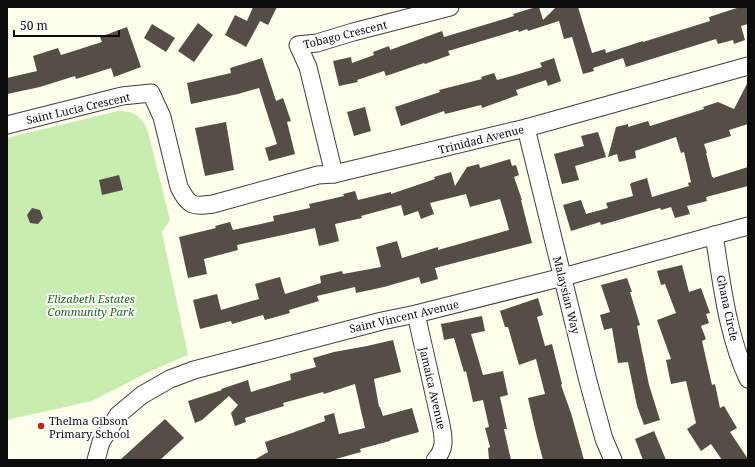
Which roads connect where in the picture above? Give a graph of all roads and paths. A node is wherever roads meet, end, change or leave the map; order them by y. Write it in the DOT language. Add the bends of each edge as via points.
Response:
graph roads {
  1 [pos="450,7"];
  2 [pos="748,66"];
  3 [pos="7,125"];
  4 [pos="526,128"];
  5 [pos="334,174"];
  6 [pos="213,204"];
  7 [pos="748,226"];
  8 [pos="714,235"];
  9 [pos="563,277"];
  10 [pos="416,314"];
  11 [pos="748,379"];
  12 [pos="96,460"];
  13 [pos="435,460"];
  14 [pos="613,460"];
  1 -- 5 [label="street, Tobago Crescent" via="317,43 298,45 308,66"];
  2 -- 4 [label="street, Trinidad Avenue"];
  3 -- 6 [label="street, Saint Lucia Crescent" via="122,96 151,93 162,117 179,187 184,197 195,205"];
  4 -- 5 [label="street, Trinidad Avenue"];
  4 -- 9 [label="street, Malaysian Way"];
  5 -- 6 [label="street, Trinidad Avenue" via="318,175"];
  7 -- 8 [label="street, Saint Vincent Avenue"];
  8 -- 9 [label="street, Saint Vincent Avenue"];
  8 -- 11 [label="street, Ghana Circle" via="728,322"];
  9 -- 10 [label="street, Saint Vincent Avenue"];
  9 -- 14 [label="street, Malaysian Way" via="596,410"];
  10 -- 12 [label="street, Saint Vincent Avenue" via="382,320 202,368 170,380 142,395 118,415 101,442"];
  10 -- 13 [label="street, Jamaica Avenue" via="443,436 442,451"];
}
